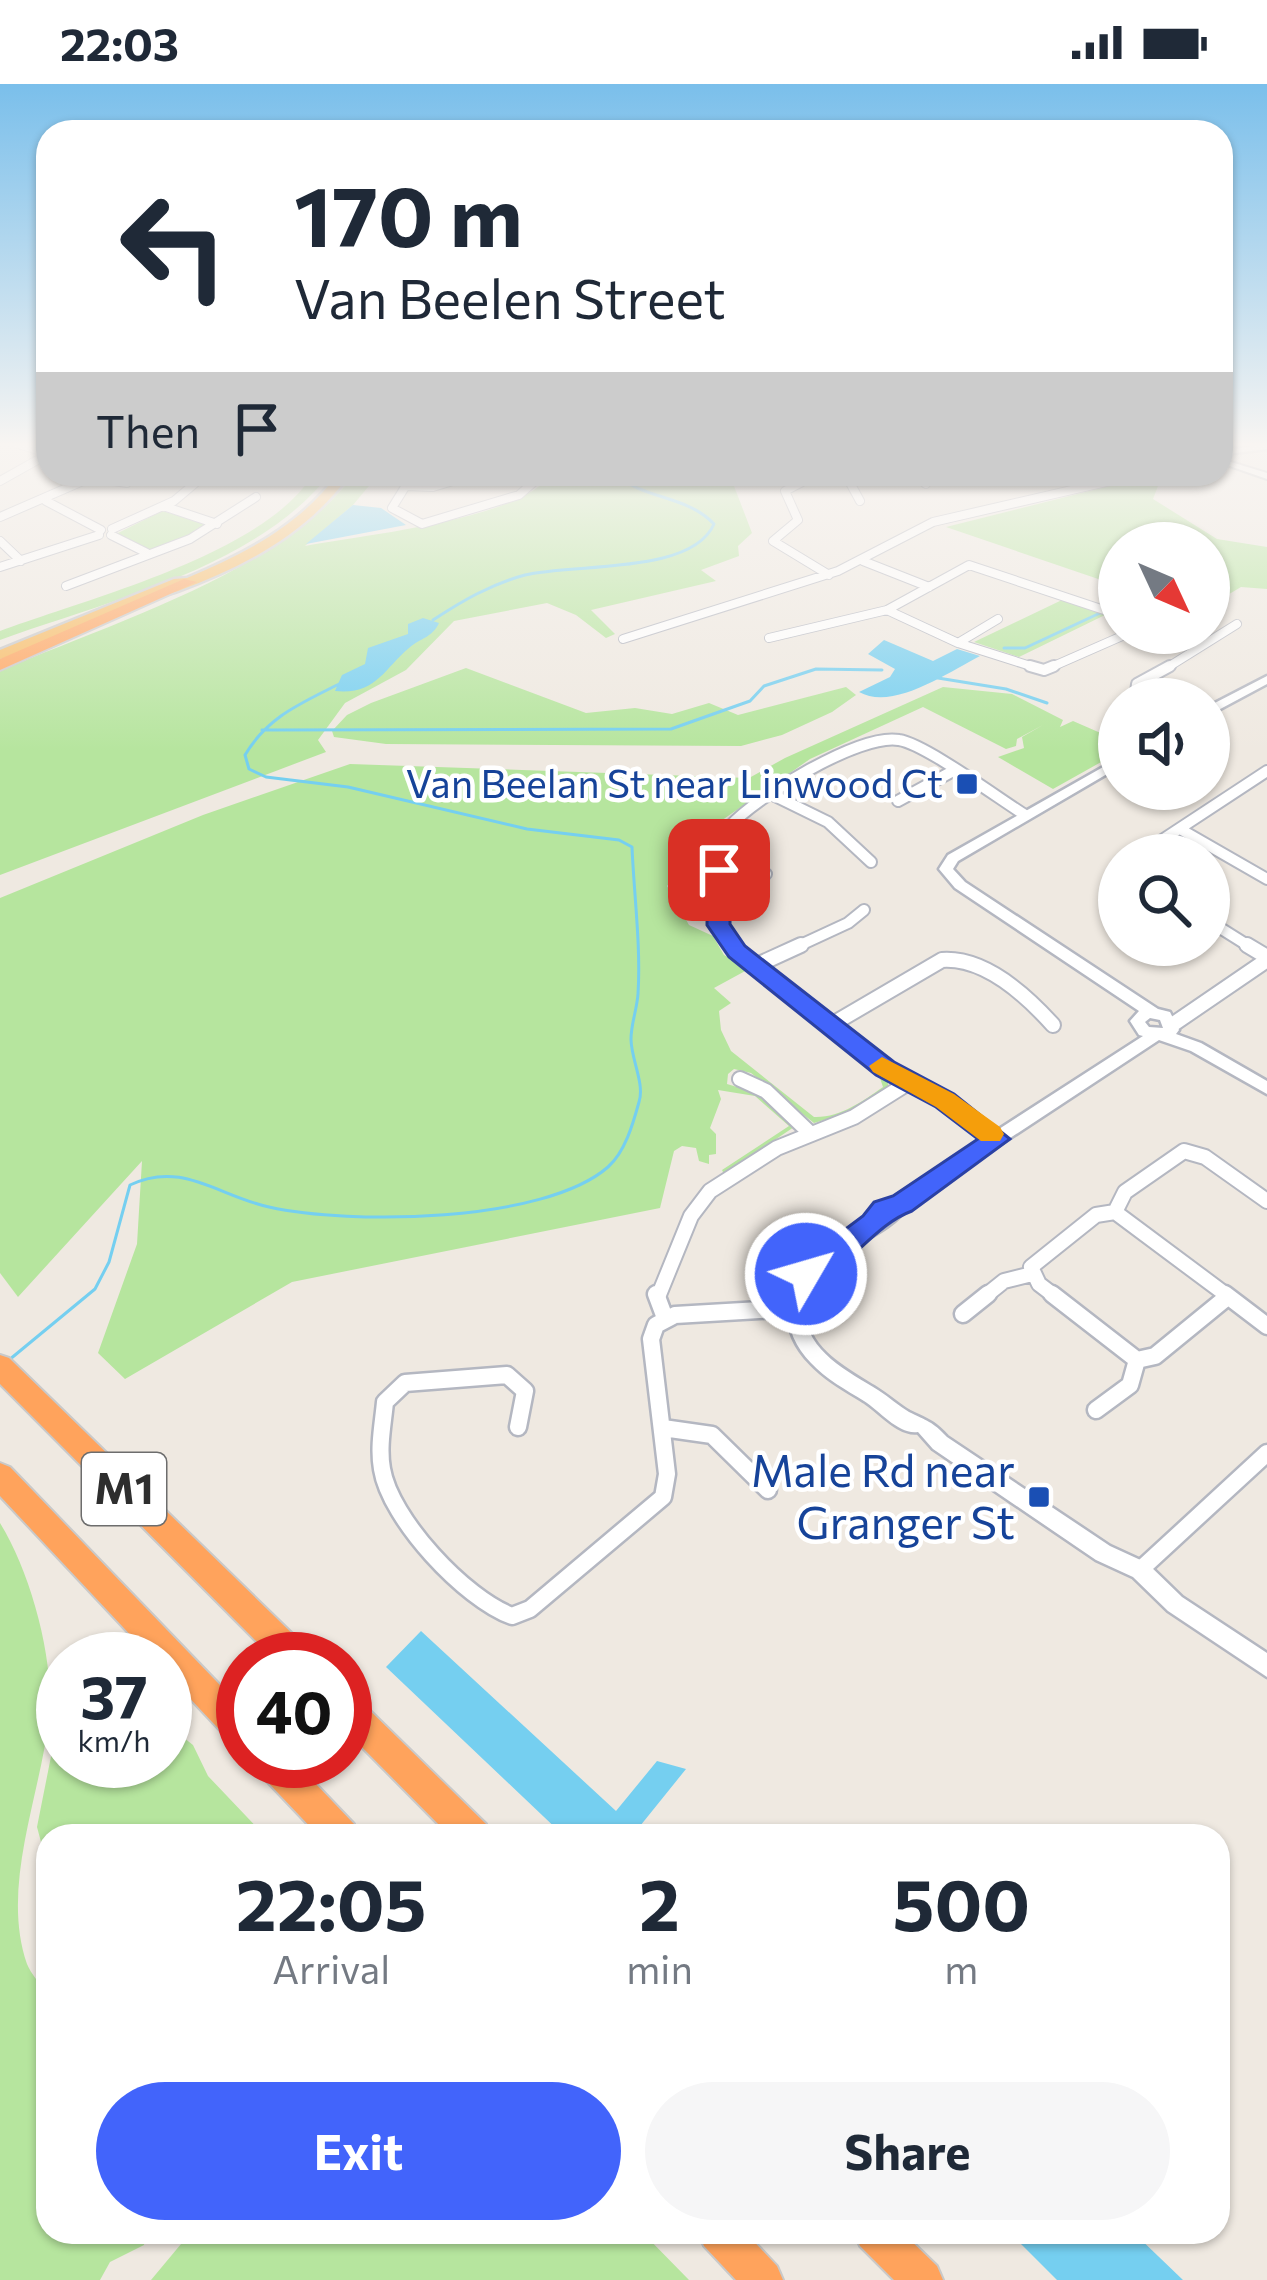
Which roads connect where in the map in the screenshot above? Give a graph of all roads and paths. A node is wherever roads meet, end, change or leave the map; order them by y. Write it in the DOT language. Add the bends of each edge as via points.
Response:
graph roads {
  1 [pos="5,546"];
  2 [pos="63,546"];
  3 [pos="133,546"];
  4 [pos="173,546"];
  5 [pos="254,546"];
  6 [pos="257,546"];
  7 [pos="779,546"];
  8 [pos="888,546"];
  9 [pos="147,554"];
  10 [pos="20,561"];
  11 [pos="862,561"];
  12 [pos="0,567"];
  13 [pos="829,574"];
  14 [pos="189,582"];
  15 [pos="66,586"];
  16 [pos="928,587"];
  17 [pos="1098,607"];
  18 [pos="887,610"];
  19 [pos="998,619"];
  20 [pos="1238,624"];
  21 [pos="51,632"];
  22 [pos="769,638"];
  23 [pos="623,639"];
  24 [pos="958,643"];
  25 [pos="1098,648"];
  26 [pos="0,651"];
  27 [pos="0,665"];
  28 [pos="1148,678"];
  29 [pos="1265,682"];
  30 [pos="1230,700"];
  31 [pos="953,771"];
  32 [pos="1267,771"];
  33 [pos="1098,774"];
  34 [pos="775,796"];
  35 [pos="898,801"];
  36 [pos="1025,815"];
  37 [pos="1180,829"];
  38 [pos="1172,834"];
  39 [pos="871,862"];
  40 [pos="719,870"];
  41 [pos="766,874"];
  42 [pos="1266,877"];
  43 [pos="864,910"];
  44 [pos="1230,934"];
  45 [pos="1267,958"];
  46 [pos="755,966"];
  47 [pos="1157,1024"];
  48 [pos="831,1025"];
  49 [pos="1053,1025"];
  50 [pos="740,1079"];
  51 [pos="908,1083"];
  52 [pos="1267,1088"];
  53 [pos="811,1134"];
  54 [pos="997,1139"];
  55 [pos="1267,1201"];
  56 [pos="1115,1212"];
  57 [pos="1032,1274"];
  58 [pos="1226,1298"];
  59 [pos="795,1308"];
  60 [pos="963,1314"];
  61 [pos="665,1318"];
  62 [pos="1267,1326"];
  63 [pos="1137,1360"];
  64 [pos="0,1366"];
  65 [pos="1096,1410"];
  66 [pos="518,1427"];
  67 [pos="663,1428"];
  68 [pos="1267,1453"];
  69 [pos="0,1476"];
  70 [pos="768,1490"];
  71 [pos="1140,1570"];
  72 [pos="269,1632"];
  73 [pos="1267,1666"];
  74 [pos="216,1704"];
  75 [pos="372,1735"];
  76 [pos="297,1788"];
  77 [pos="331,1824"];
  78 [pos="462,1824"];
  79 [pos="730,2244"];
  80 [pos="886,2244"];
  81 [pos="764,2280"];
  82 [pos="923,2280"];
  1 -- 10 [label="street"];
  2 -- 10 [label="street"];
  3 -- 9 [label="street"];
  4 -- 9 [label="street"];
  5 -- 21 [label="highway"];
  6 -- 14 [label="highway"];
  7 -- 13 [label="street"];
  8 -- 11 [label="street"];
  9 -- 15 [label="street"];
  10 -- 12 [label="street"];
  11 -- 13 [label="street"];
  11 -- 16 [label="street"];
  13 -- 23 [label="street"];
  14 -- 26 [label="highway"];
  14 -- 27 [label="highway"];
  16 -- 17 [label="street" via="974,565"];
  16 -- 18 [label="street"];
  18 -- 22 [label="street"];
  18 -- 24 [label="street"];
  19 -- 24 [label="street"];
  20 -- 28 [label="street"];
  21 -- 26 [label="highway"];
  24 -- 25 [label="street" via="1049,670"];
  29 -- 30 [label="street"];
  31 -- 34 [label="street" via="887,737 803,771"];
  31 -- 35 [label="street"];
  31 -- 36 [label="street"];
  32 -- 37 [label="street"];
  33 -- 36 [label="street"];
  34 -- 39 [label="street"];
  34 -- 40 [label="street" via="725,834"];
  36 -- 47 [label="street" via="952,857 947,873"];
  37 -- 38 [label="street"];
  37 -- 42 [label="street"];
  40 -- 41 [label="street"];
  40 -- 46 [label="street" via="719,925"];
  43 -- 46 [label="street"];
  44 -- 45 [label="street"];
  45 -- 47 [label="street" via="1191,1012"];
  46 -- 48 [label="street"];
  47 -- 52 [label="street"];
  47 -- 54 [label="street"];
  48 -- 49 [label="street" via="958,956"];
  48 -- 51 [label="street"];
  50 -- 53 [label="street" via="766,1091"];
  51 -- 53 [label="street"];
  51 -- 54 [label="street"];
  53 -- 61 [label="street" via="702,1200 656,1293"];
  54 -- 59 [label="street" via="811,1268"];
  55 -- 56 [label="street" via="1193,1146 1124,1192"];
  56 -- 57 [label="street" via="1096,1215 1052,1247"];
  56 -- 58 [label="street"];
  57 -- 60 [label="street" via="1004,1281"];
  57 -- 63 [label="street"];
  58 -- 62 [label="street"];
  58 -- 63 [label="street" via="1155,1356"];
  59 -- 61 [label="street"];
  59 -- 71 [label="street" via="817,1357 923,1437"];
  61 -- 67 [label="street" via="651,1339"];
  63 -- 65 [label="street" via="1130,1385"];
  64 -- 72 [label="highway, M1"];
  66 -- 67 [label="street" via="525,1391 507,1375 405,1382 385,1402 381,1467 405,1518 483,1605 512,1616 656,1506 667,1486"];
  67 -- 70 [label="street" via="716,1435"];
  68 -- 71 [label="street"];
  69 -- 74 [label="highway, M1"];
  71 -- 73 [label="street" via="1175,1604"];
  75 -- 78 [label="highway"];
  76 -- 77 [label="highway"];
  79 -- 81 [label="highway"];
  80 -- 82 [label="highway"];
}
